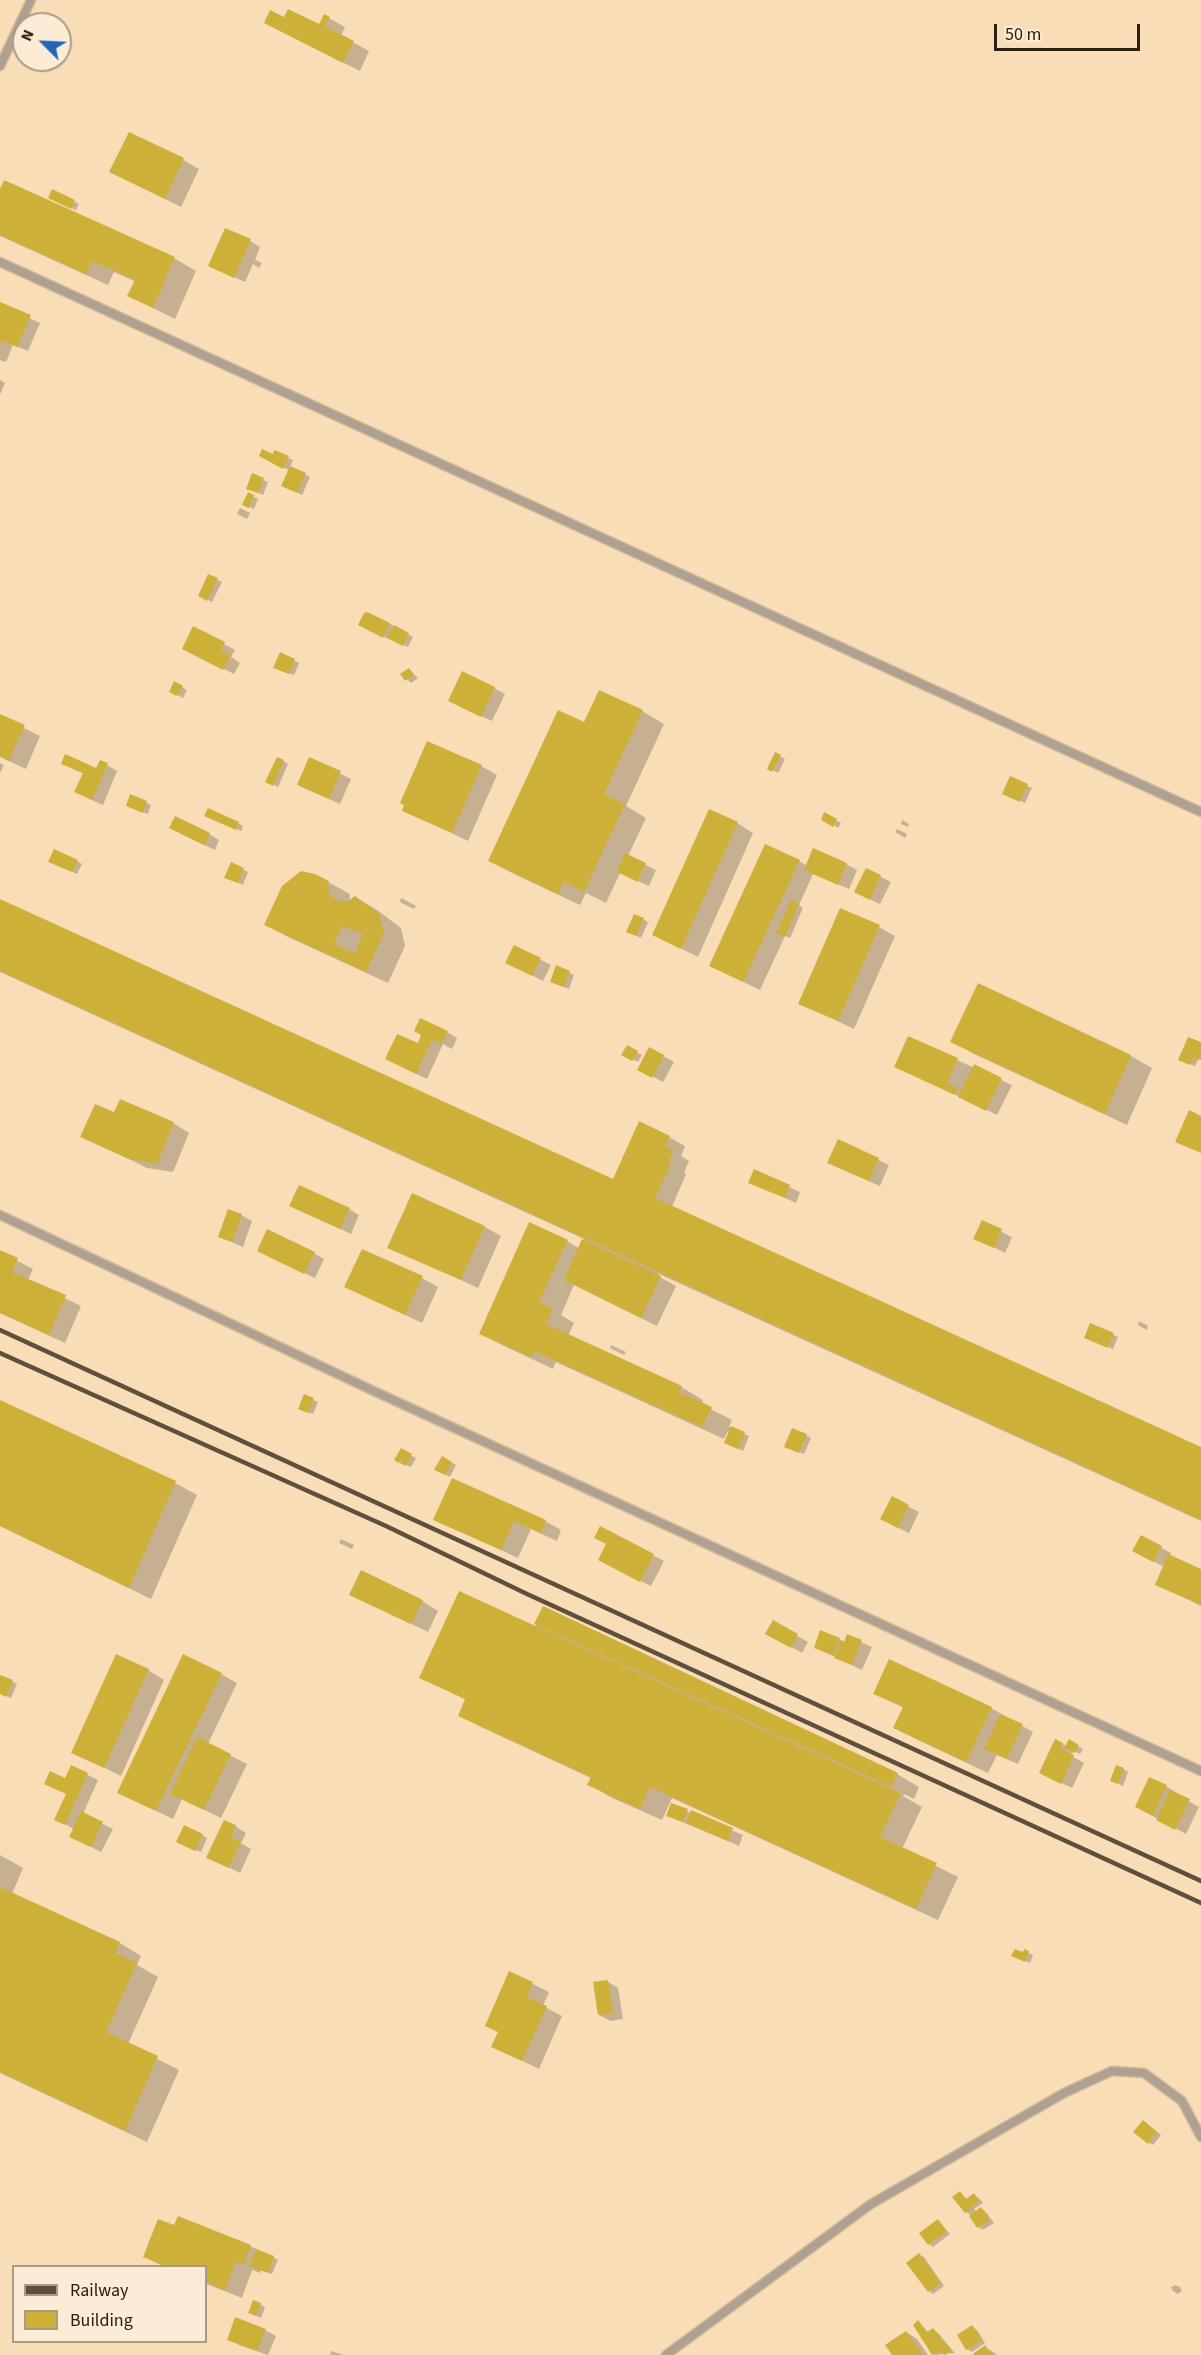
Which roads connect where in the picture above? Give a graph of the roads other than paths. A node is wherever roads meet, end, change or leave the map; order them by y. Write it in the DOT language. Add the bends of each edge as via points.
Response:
graph roads {
  1 [pos="31,0"];
  2 [pos="0,66"];
  3 [pos="0,262"];
  4 [pos="1201,812"];
  5 [pos="0,1215"];
  6 [pos="1201,1771"];
  7 [pos="1201,2137"];
  8 [pos="666,2355"];
  1 -- 2 [label="lane"];
  3 -- 4 [label="lane"];
  5 -- 6 [label="lane"];
  7 -- 8 [label="lane" via="1182,2101 1154,2080 1144,2073 1112,2071 1064,2093 871,2204"];
}
